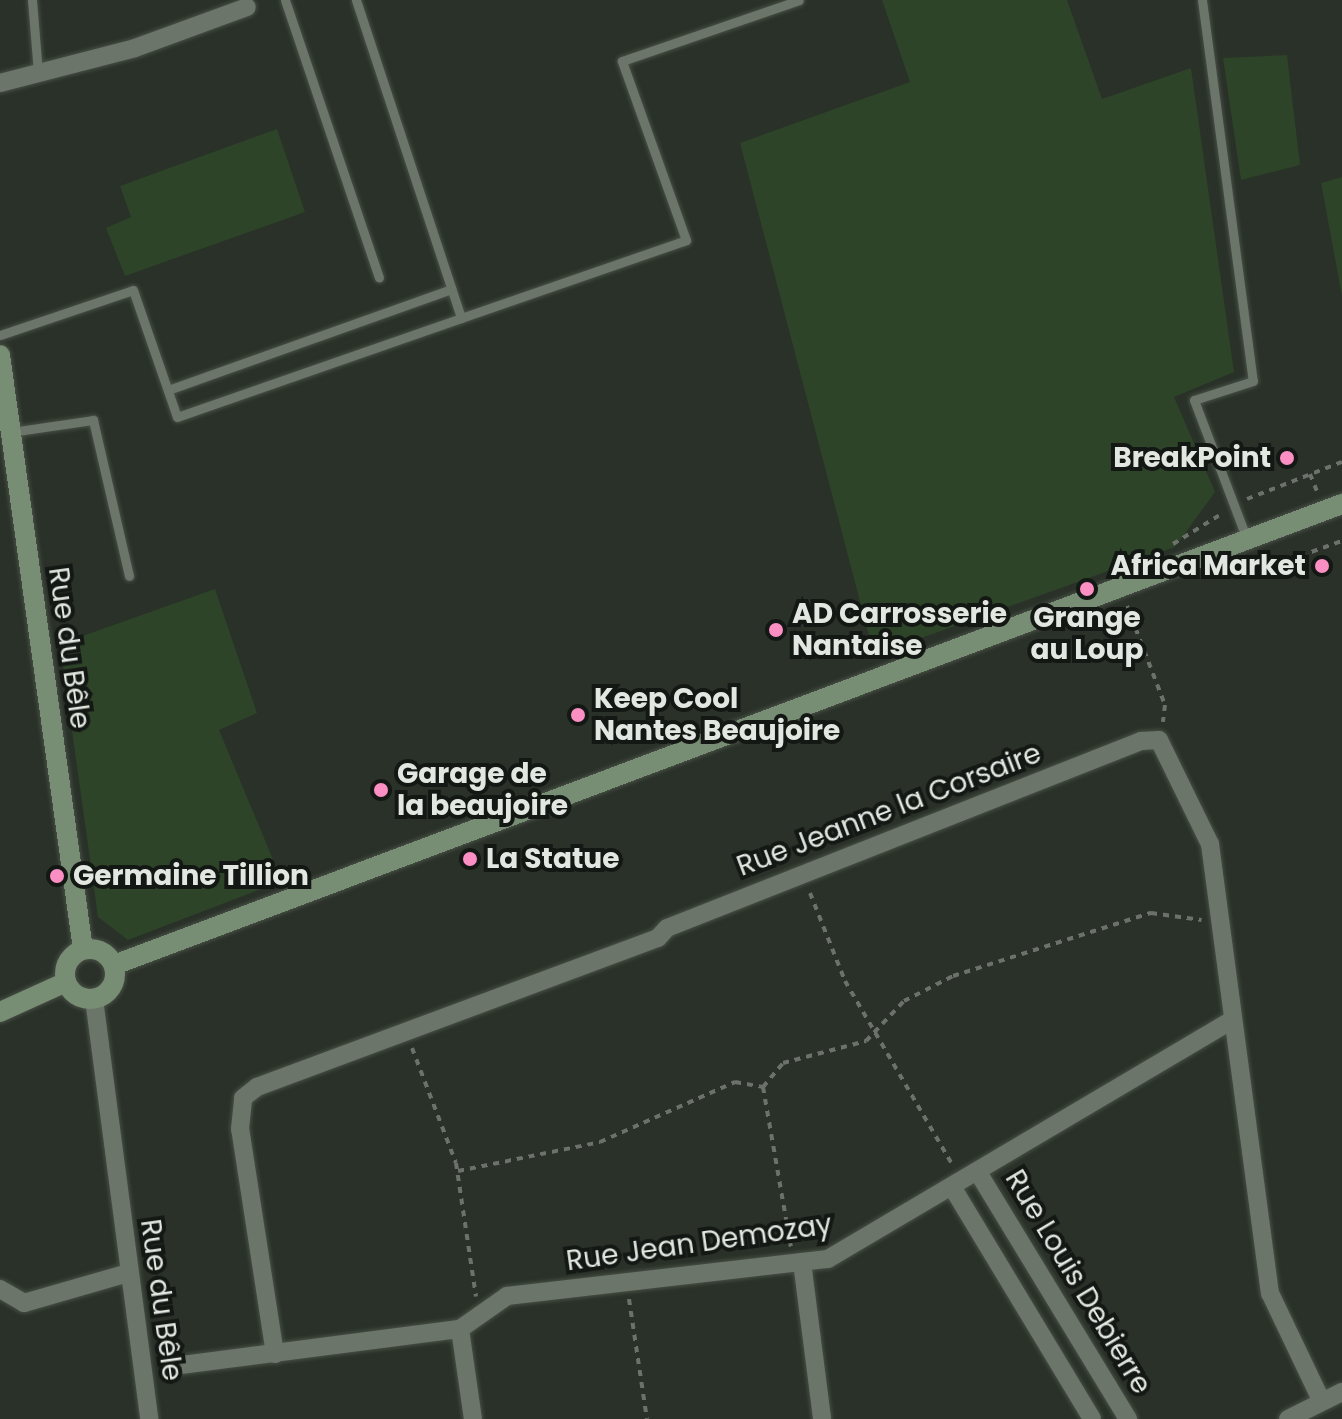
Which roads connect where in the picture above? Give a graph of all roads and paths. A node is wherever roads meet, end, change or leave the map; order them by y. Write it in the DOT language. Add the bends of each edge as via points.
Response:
graph roads {
  1 [pos="32,0"];
  2 [pos="285,0"];
  3 [pos="356,0"];
  4 [pos="799,0"];
  5 [pos="1202,0"];
  6 [pos="247,7"];
  7 [pos="38,73"];
  8 [pos="0,83"];
  9 [pos="379,277"];
  10 [pos="452,289"];
  11 [pos="461,318"];
  12 [pos="0,335"];
  13 [pos="0,355"];
  14 [pos="168,390"];
  15 [pos="11,432"];
  16 [pos="1342,462"];
  17 [pos="1234,504"];
  18 [pos="1342,504"];
  19 [pos="1215,520"];
  20 [pos="1246,537"];
  21 [pos="1342,541"];
  22 [pos="1228,568"];
  23 [pos="129,576"];
  24 [pos="1126,604"];
  25 [pos="1159,740"];
  26 [pos="803,875"];
  27 [pos="1219,922"];
  28 [pos="83,949"];
  29 [pos="114,965"];
  30 [pos="66,982"];
  31 [pos="94,999"];
  32 [pos="0,1012"];
  33 [pos="1229,1022"];
  34 [pos="404,1029"];
  35 [pos="873,1032"];
  36 [pos="763,1087"];
  37 [pos="458,1171"];
  38 [pos="966,1182"];
  39 [pos="802,1262"];
  40 [pos="128,1273"];
  41 [pos="626,1282"];
  42 [pos="0,1289"];
  43 [pos="483,1313"];
  44 [pos="460,1329"];
  45 [pos="275,1354"];
  46 [pos="174,1366"];
  47 [pos="1342,1392"];
  48 [pos="1321,1400"];
  49 [pos="149,1419"];
  50 [pos="473,1419"];
  51 [pos="647,1419"];
  52 [pos="822,1419"];
  53 [pos="1092,1419"];
  54 [pos="1128,1419"];
  55 [pos="1288,1419"];
  1 -- 7 [label="lane"];
  2 -- 9 [label="lane"];
  3 -- 10 [label="lane"];
  4 -- 11 [label="lane" via="622,61 686,240"];
  5 -- 17 [label="lane" via="1253,381 1194,400"];
  6 -- 7 [label="street"];
  7 -- 8 [label="street"];
  10 -- 11 [label="lane"];
  10 -- 14 [label="lane"];
  11 -- 14 [label="lane" via="177,417"];
  12 -- 14 [label="lane" via="133,290"];
  13 -- 15 [label="main road, Rue du Bêle"];
  15 -- 23 [label="lane" via="93,420"];
  15 -- 28 [label="main road, Rue du Bêle"];
  16 -- 17 [label="path"];
  17 -- 19 [label="path"];
  17 -- 20 [label="lane"];
  18 -- 20 [label="main road"];
  20 -- 29 [label="main road" via="1056,616"];
  21 -- 22 [label="path" via="1278,564"];
  24 -- 25 [label="path" via="1165,705"];
  25 -- 26 [label="street, Rue Jeanne la Corsaire" via="1141,741"];
  25 -- 27 [label="street" via="1210,844"];
  26 -- 34 [label="street, Rue Jeanne la Corsaire" via="667,928 658,938"];
  26 -- 35 [label="path"];
  27 -- 33 [label="street"];
  27 -- 35 [label="path" via="1151,913 953,976 904,1001"];
  28 -- 29 [label="main road" via="104,952"];
  28 -- 30 [label="main road" via="68,960"];
  29 -- 31 [label="main road" via="109,990"];
  30 -- 31 [label="main road" via="77,996"];
  30 -- 32 [label="main road"];
  31 -- 40 [label="street, Rue du Bêle"];
  33 -- 38 [label="street, Rue Jean Demozay"];
  33 -- 48 [label="street" via="1270,1293"];
  34 -- 37 [label="path"];
  34 -- 45 [label="street, Rue Jeanne la Corsaire" via="243,1098 240,1129"];
  35 -- 36 [label="path" via="866,1041 783,1063"];
  35 -- 38 [label="path"];
  36 -- 37 [label="path" via="735,1082 600,1142"];
  36 -- 39 [label="path" via="791,1247"];
  37 -- 43 [label="path" via="473,1289"];
  38 -- 39 [label="street, Rue Jean Demozay" via="852,1249"];
  38 -- 53 [label="street, Rue Louis Debierre"];
  38 -- 54 [label="street, Rue Louis Debierre"];
  39 -- 41 [label="street, Rue Jean Demozay"];
  39 -- 52 [label="street"];
  40 -- 42 [label="street" via="24,1303"];
  40 -- 49 [label="street, Rue du Bêle"];
  41 -- 43 [label="street, Rue Jean Demozay" via="507,1296"];
  41 -- 51 [label="path"];
  43 -- 44 [label="street, Rue Jean Demozay"];
  44 -- 45 [label="street, Rue Jean Demozay"];
  44 -- 50 [label="street"];
  45 -- 46 [label="street, Rue Jean Demozay"];
  47 -- 48 [label="street"];
  48 -- 55 [label="street"];
}
